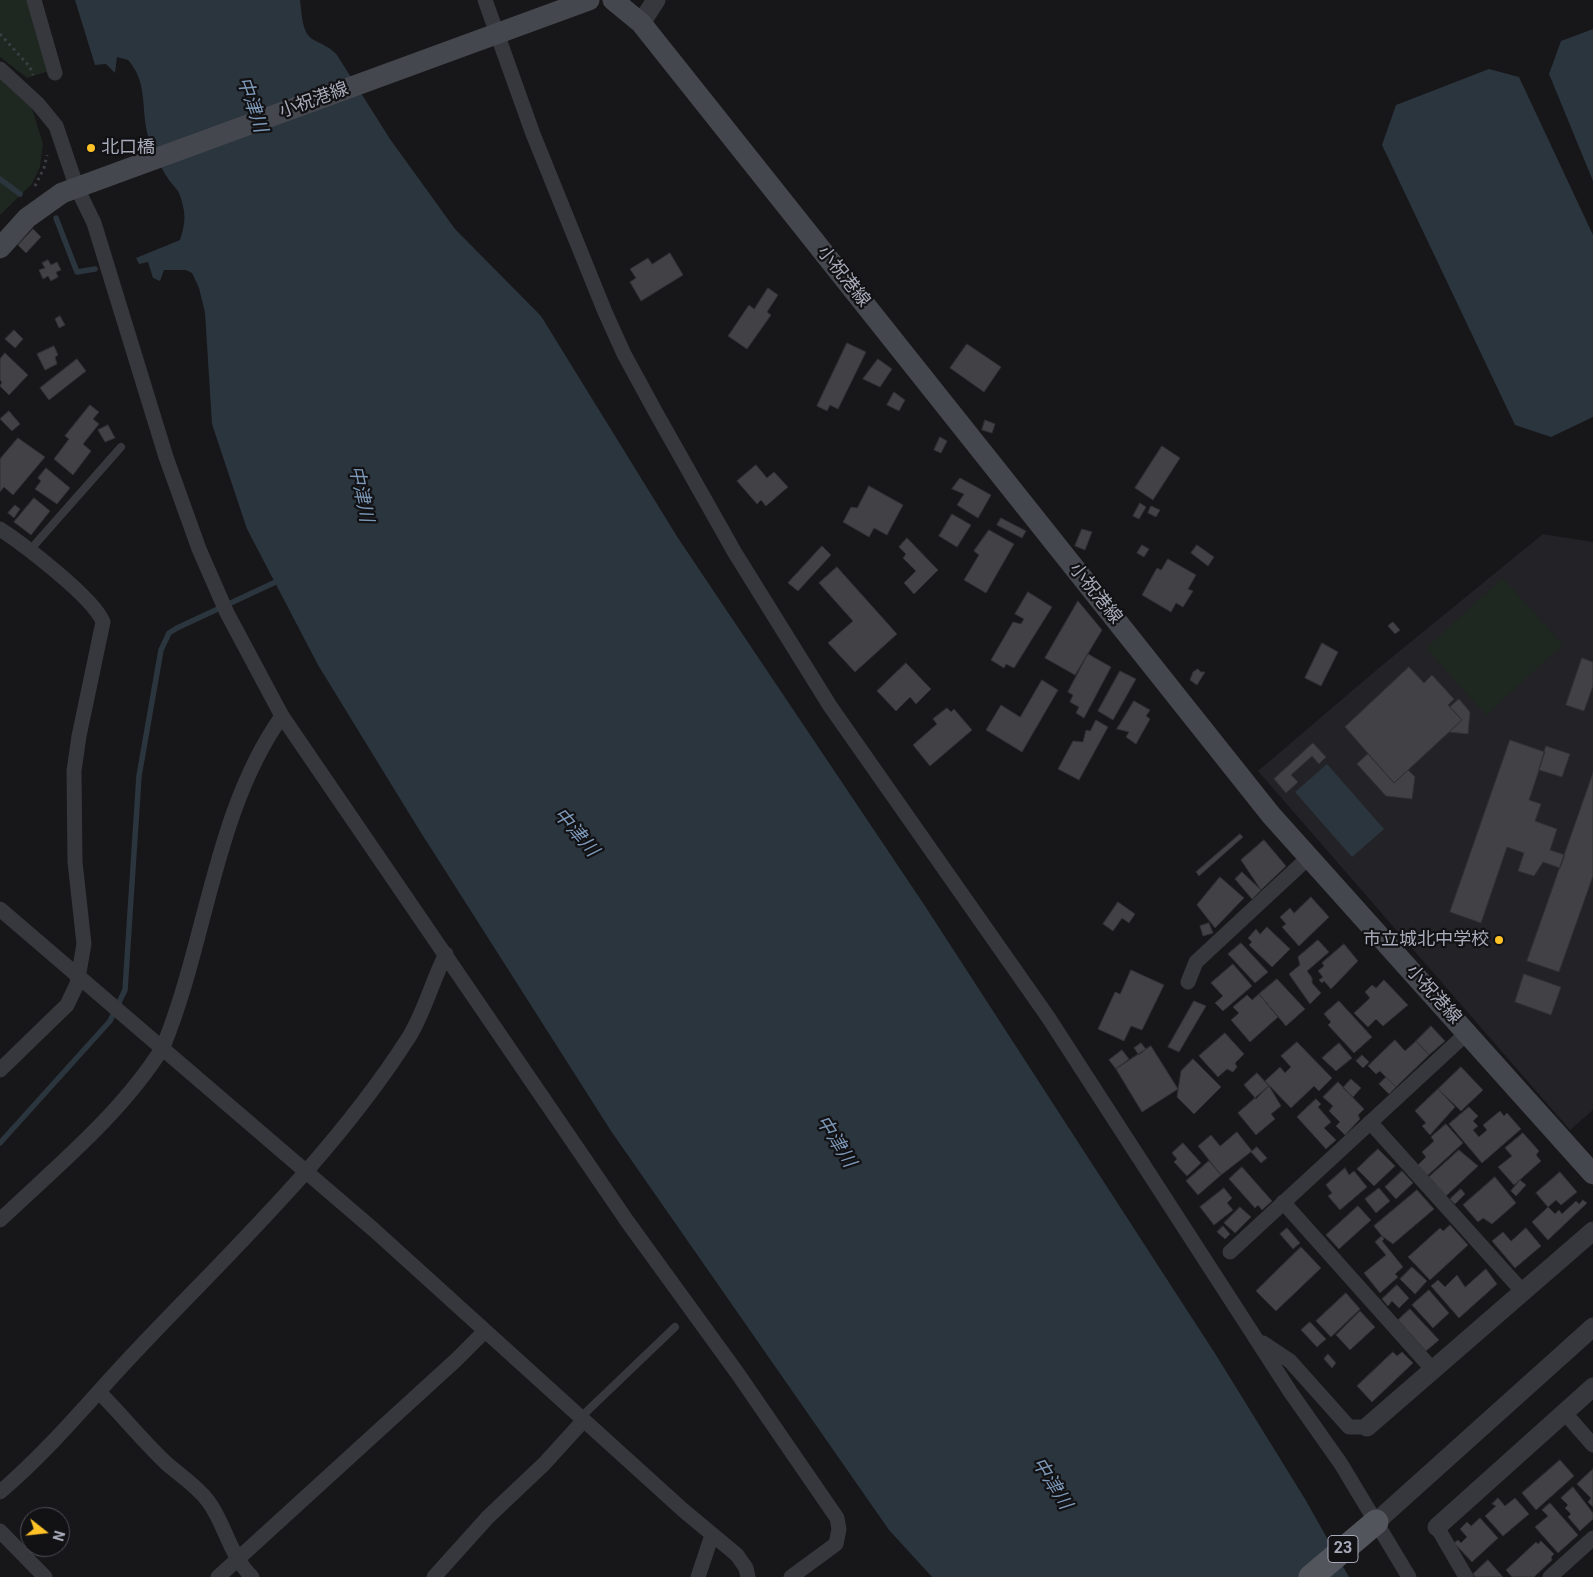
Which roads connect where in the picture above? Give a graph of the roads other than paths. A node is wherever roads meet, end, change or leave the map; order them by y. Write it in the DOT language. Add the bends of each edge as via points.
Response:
graph roads {
  1 [pos="34,0"];
  2 [pos="486,0"];
  3 [pos="588,0"];
  4 [pos="613,0"];
  5 [pos="656,0"];
  6 [pos="640,23"];
  7 [pos="491,36"];
  8 [pos="0,69"];
  9 [pos="55,73"];
  10 [pos="83,185"];
  11 [pos="0,248"];
  12 [pos="121,448"];
  13 [pos="0,529"];
  14 [pos="30,550"];
  15 [pos="282,716"];
  16 [pos="1309,857"];
  17 [pos="0,909"];
  18 [pos="446,954"];
  19 [pos="78,978"];
  20 [pos="1188,982"];
  21 [pos="1467,1033"];
  22 [pos="162,1050"];
  23 [pos="0,1070"];
  24 [pos="1370,1122"];
  25 [pos="306,1170"];
  26 [pos="1593,1174"];
  27 [pos="1283,1202"];
  28 [pos="0,1220"];
  29 [pos="1593,1231"];
  30 [pos="1230,1252"];
  31 [pos="1523,1292"];
  32 [pos="675,1327"];
  33 [pos="1593,1327"];
  34 [pos="485,1331"];
  35 [pos="1258,1340"];
  36 [pos="1434,1370"];
  37 [pos="1593,1387"];
  38 [pos="99,1392"];
  39 [pos="1564,1412"];
  40 [pos="582,1419"];
  41 [pos="1367,1427"];
  42 [pos="1593,1445"];
  43 [pos="0,1492"];
  44 [pos="1376,1522"];
  45 [pos="1437,1527"];
  46 [pos="0,1532"];
  47 [pos="712,1535"];
  48 [pos="1593,1538"];
  49 [pos="238,1559"];
  50 [pos="45,1577"];
  51 [pos="218,1577"];
  52 [pos="252,1577"];
  53 [pos="434,1577"];
  54 [pos="698,1577"];
  55 [pos="748,1577"];
  56 [pos="791,1577"];
  57 [pos="1311,1577"];
  58 [pos="1409,1577"];
  59 [pos="1466,1577"];
  60 [pos="1550,1577"];
  1 -- 9 [label="street"];
  2 -- 7 [label="street"];
  3 -- 7 [label="main road, 小祝港線"];
  4 -- 6 [label="main road, 小祝港線"];
  5 -- 6 [label="street"];
  6 -- 16 [label="main road, 小祝港線" via="1271,815"];
  7 -- 10 [label="main road, 小祝港線"];
  7 -- 35 [label="street" via="624,354 735,553 830,706 1048,1017"];
  8 -- 10 [label="street" via="50,117"];
  10 -- 11 [label="main road, 小祝港線" via="38,208"];
  10 -- 15 [label="street" via="166,457 199,549 227,614"];
  12 -- 14 [label="lane"];
  13 -- 14 [label="street"];
  14 -- 19 [label="street" via="95,608 103,622 74,771 75,862 84,934"];
  15 -- 18 [label="street"];
  15 -- 22 [label="street" via="269,734 240,793"];
  16 -- 20 [label="street" via="1196,962"];
  16 -- 21 [label="main road, 小祝港線"];
  17 -- 19 [label="street"];
  18 -- 25 [label="street" via="409,1037 359,1109"];
  18 -- 56 [label="street" via="627,1221 834,1513 838,1523 836,1544"];
  19 -- 22 [label="street"];
  19 -- 23 [label="street" via="67,1005"];
  21 -- 24 [label="street"];
  21 -- 26 [label="main road, 小祝港線"];
  22 -- 25 [label="street"];
  22 -- 28 [label="street" via="96,1130"];
  24 -- 27 [label="street"];
  24 -- 31 [label="street"];
  25 -- 34 [label="street"];
  25 -- 38 [label="street"];
  27 -- 30 [label="street"];
  27 -- 36 [label="street"];
  29 -- 31 [label="street"];
  31 -- 36 [label="street"];
  32 -- 40 [label="lane"];
  33 -- 44 [label="street"];
  34 -- 40 [label="street"];
  34 -- 49 [label="street"];
  35 -- 41 [label="street" via="1290,1361 1349,1427"];
  35 -- 44 [label="street"];
  36 -- 41 [label="street"];
  37 -- 39 [label="street"];
  38 -- 43 [label="street"];
  38 -- 49 [label="street" via="166,1463 207,1499"];
  39 -- 42 [label="street"];
  39 -- 45 [label="street"];
  40 -- 47 [label="street"];
  40 -- 53 [label="street" via="544,1464 488,1517"];
  44 -- 57 [label="main road, 23"];
  44 -- 58 [label="street"];
  45 -- 59 [label="street"];
  46 -- 50 [label="street"];
  47 -- 54 [label="street"];
  47 -- 55 [label="street" via="737,1555"];
  48 -- 60 [label="street"];
  49 -- 51 [label="street"];
  49 -- 52 [label="street"];
}
